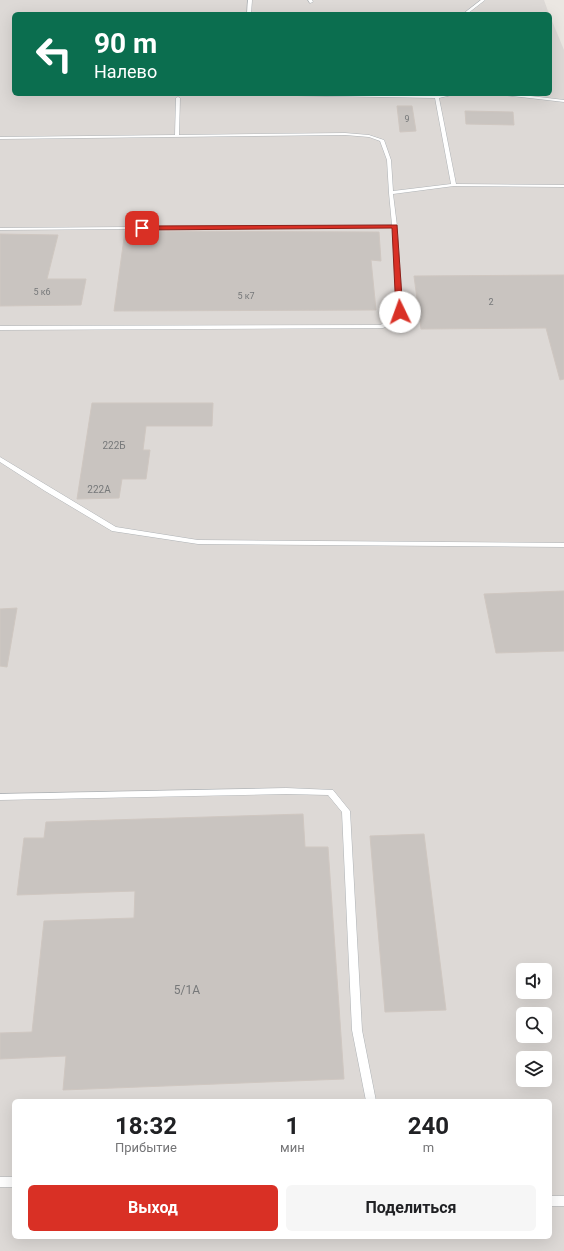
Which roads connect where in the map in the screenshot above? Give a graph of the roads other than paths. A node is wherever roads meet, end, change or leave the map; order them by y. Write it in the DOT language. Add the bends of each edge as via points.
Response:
graph roads {
  1 [pos="250,0"];
  2 [pos="483,0"];
  3 [pos="249,12"];
  4 [pos="468,12"];
  5 [pos="381,96"];
  6 [pos="443,96"];
  7 [pos="520,96"];
  8 [pos="437,97"];
  9 [pos="178,98"];
  10 [pos="564,101"];
  11 [pos="177,136"];
  12 [pos="0,138"];
  13 [pos="454,185"];
  14 [pos="564,186"];
  15 [pos="391,193"];
  16 [pos="395,226"];
  17 [pos="0,229"];
  18 [pos="0,328"];
  19 [pos="0,458"];
  20 [pos="564,545"];
  21 [pos="0,797"];
  22 [pos="371,1099"];
  23 [pos="0,1182"];
  24 [pos="12,1182"];
  25 [pos="552,1201"];
  26 [pos="564,1201"];
  1 -- 3 [label="lane"];
  2 -- 4 [label="lane"];
  5 -- 8 [label="lane"];
  6 -- 8 [label="lane"];
  7 -- 10 [label="lane"];
  8 -- 13 [label="lane"];
  9 -- 11 [label="lane"];
  11 -- 12 [label="lane"];
  11 -- 15 [label="lane" via="369,136 382,140 389,160"];
  13 -- 14 [label="lane"];
  13 -- 15 [label="lane"];
  15 -- 16 [label="lane"];
  16 -- 17 [label="lane"];
  16 -- 18 [label="lane" via="400,312 396,320 381,327"];
  19 -- 20 [label="lane" via="114,529 198,542"];
  21 -- 22 [label="lane" via="330,792 346,811 357,1030"];
  23 -- 24 [label="lane"];
  25 -- 26 [label="lane"];
}
